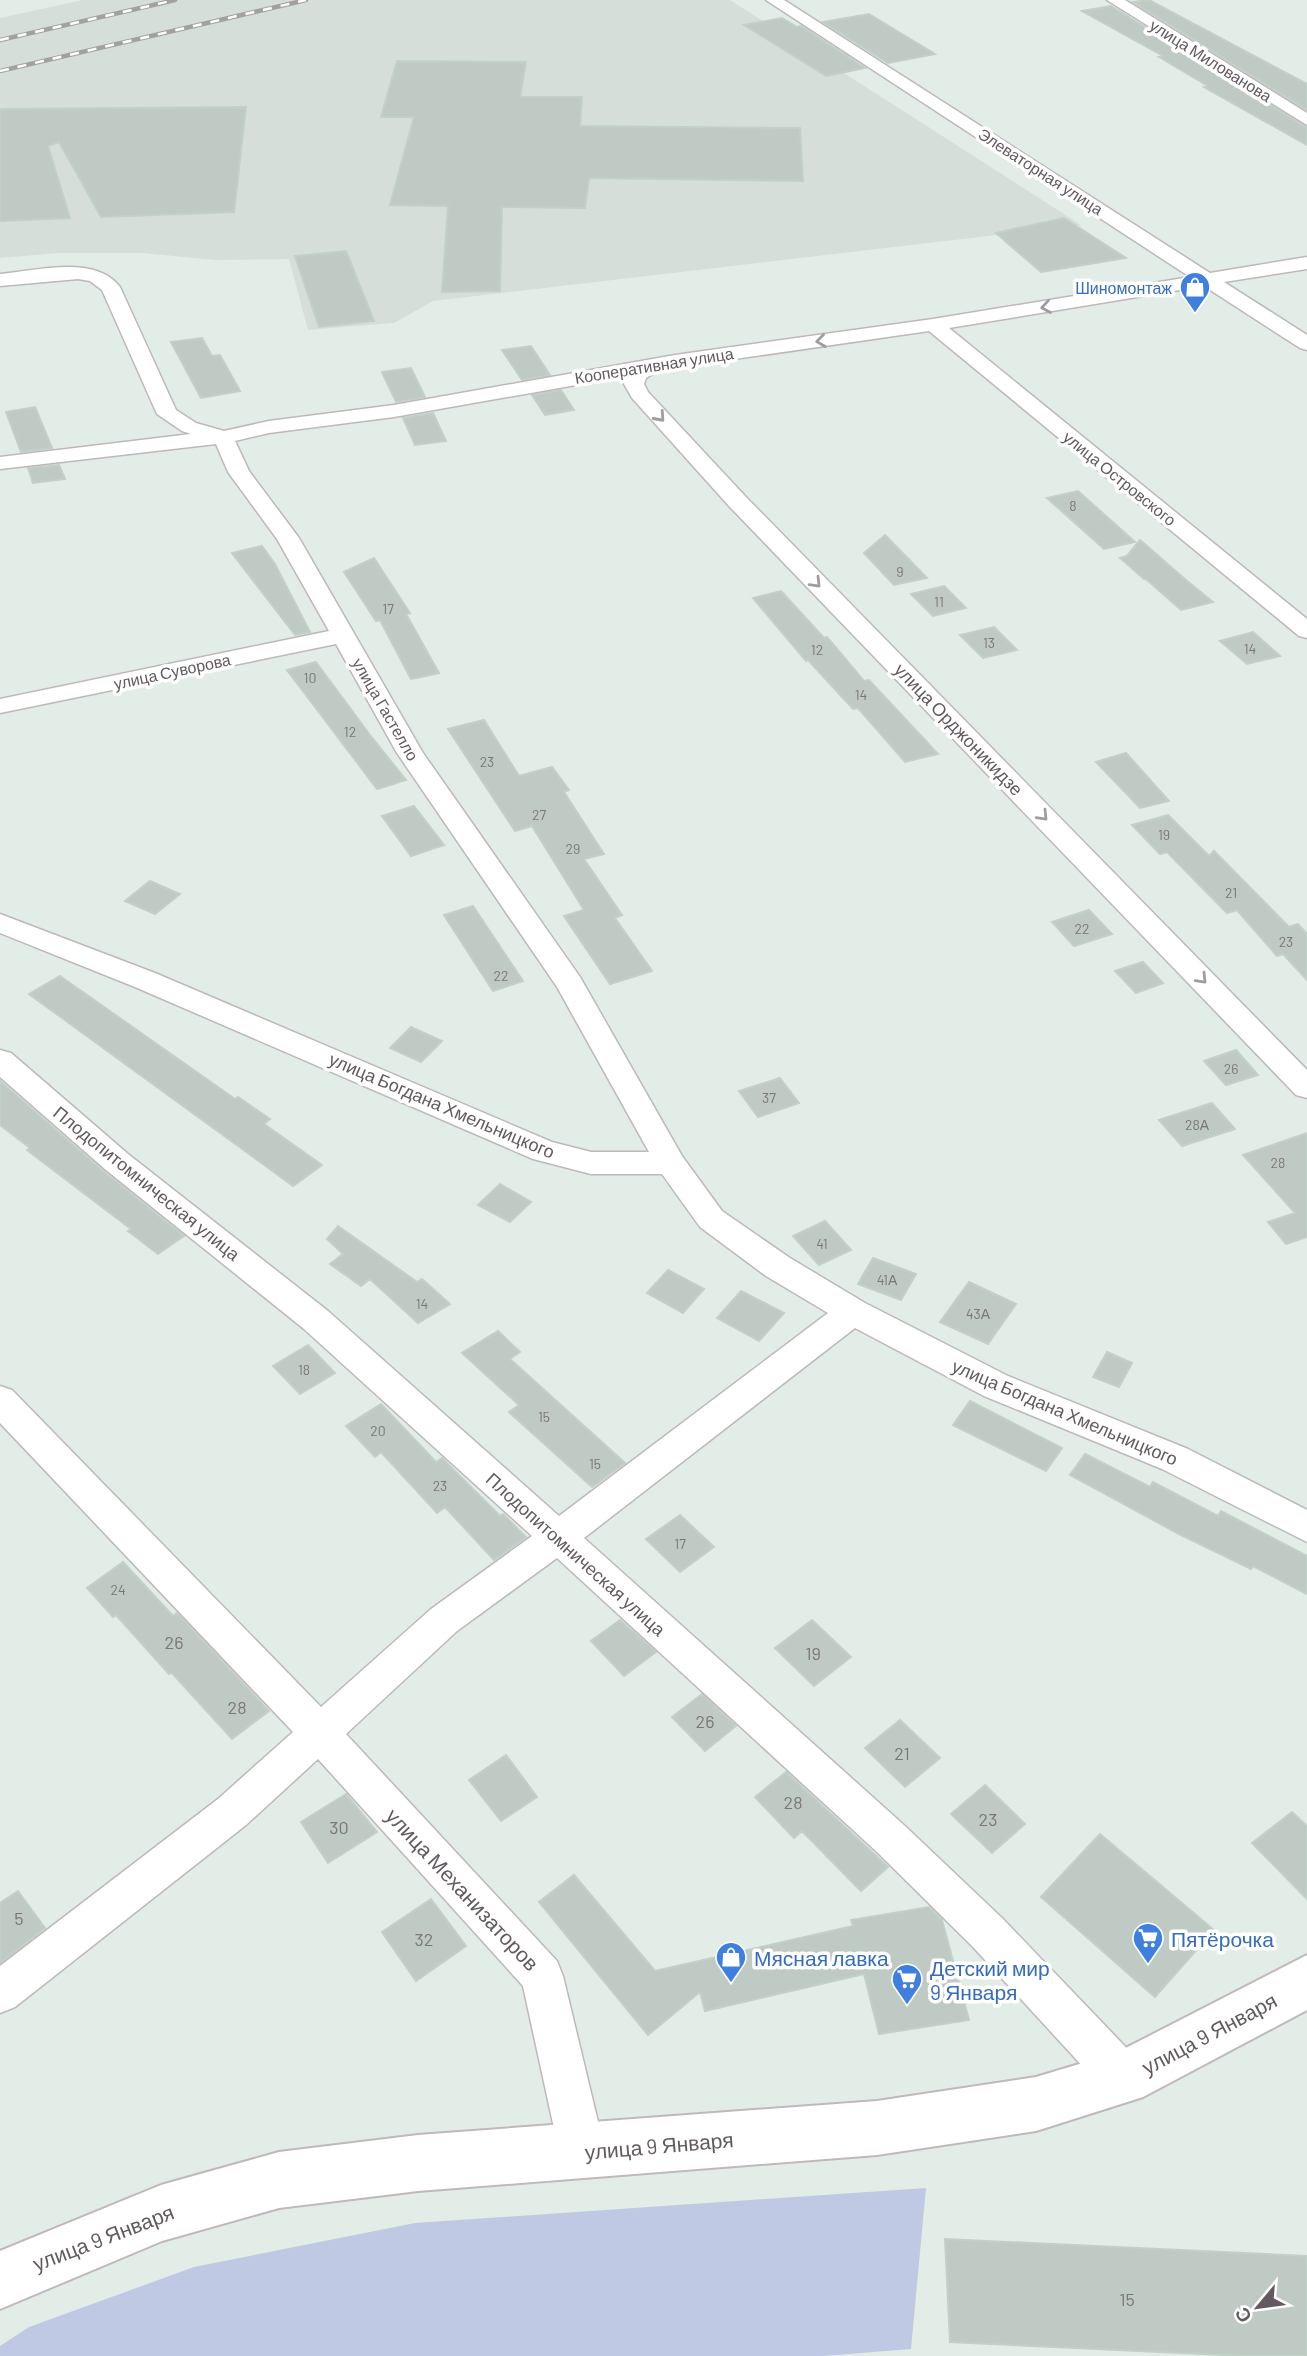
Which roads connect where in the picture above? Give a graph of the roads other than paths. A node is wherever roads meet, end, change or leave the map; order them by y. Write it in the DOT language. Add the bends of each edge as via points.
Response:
graph roads {
  1 [pos="1115,0"];
  2 [pos="778,2"];
  3 [pos="807,2"];
  4 [pos="1307,120"];
  5 [pos="1307,264"];
  6 [pos="1207,278"];
  7 [pos="0,280"];
  8 [pos="933,326"];
  9 [pos="1307,344"];
  10 [pos="650,367"];
  11 [pos="223,437"];
  12 [pos="0,463"];
  13 [pos="1307,631"];
  14 [pos="344,635"];
  15 [pos="0,706"];
  16 [pos="0,923"];
  17 [pos="0,1060"];
  18 [pos="1307,1088"];
  19 [pos="671,1163"];
  20 [pos="853,1312"];
  21 [pos="2,1405"];
  22 [pos="1307,1527"];
  23 [pos="558,1537"];
  24 [pos="319,1732"];
  25 [pos="1307,1980"];
  26 [pos="0,1992"];
  27 [pos="1124,2078"];
  28 [pos="582,2151"];
  29 [pos="0,2280"];
  1 -- 4 [label="street, улица Милованова"];
  2 -- 3 [label="street"];
  2 -- 6 [label="street, Элеваторная улица"];
  5 -- 6 [label="street, Кооперативная улица"];
  6 -- 8 [label="street, Кооперативная улица, one-way"];
  6 -- 9 [label="street, Элеваторная улица"];
  7 -- 11 [label="street" via="96,276 110,287 167,414 189,427"];
  8 -- 10 [label="street, Кооперативная улица, one-way"];
  8 -- 13 [label="street, улица Островского"];
  10 -- 11 [label="street, Кооперативная улица"];
  10 -- 18 [label="street, улица Орджоникидзе, one-way" via="637,374 635,384 648,404"];
  11 -- 12 [label="street, Кооперативная улица"];
  11 -- 14 [label="street, улица Гастелло" via="239,472 288,538"];
  14 -- 15 [label="street, улица Суворова"];
  14 -- 19 [label="street, улица Гастелло" via="411,753 570,984"];
  16 -- 19 [label="street, улица Богдана Хмельницкого" via="145,979 544,1151 591,1163"];
  17 -- 23 [label="street, Плодопитомническая улица" via="117,1162 316,1320"];
  19 -- 20 [label="street, улица Богдана Хмельницкого" via="711,1219"];
  20 -- 22 [label="street, улица Богдана Хмельницкого" via="996,1386 1175,1459"];
  20 -- 23 [label="street"];
  21 -- 24 [label="street, улица Механизаторов"];
  23 -- 24 [label="street" via="444,1620"];
  23 -- 27 [label="street, Плодопитомническая улица" via="988,1933"];
  24 -- 26 [label="street" via="232,1812"];
  24 -- 28 [label="street, улица Механизаторов" via="542,1976"];
  25 -- 27 [label="main road, улица 9 Января"];
  27 -- 28 [label="main road, улица 9 Января" via="1036,2104 877,2127"];
  28 -- 29 [label="main road, улица 9 Января" via="418,2163 279,2180 160,2213"];
}
